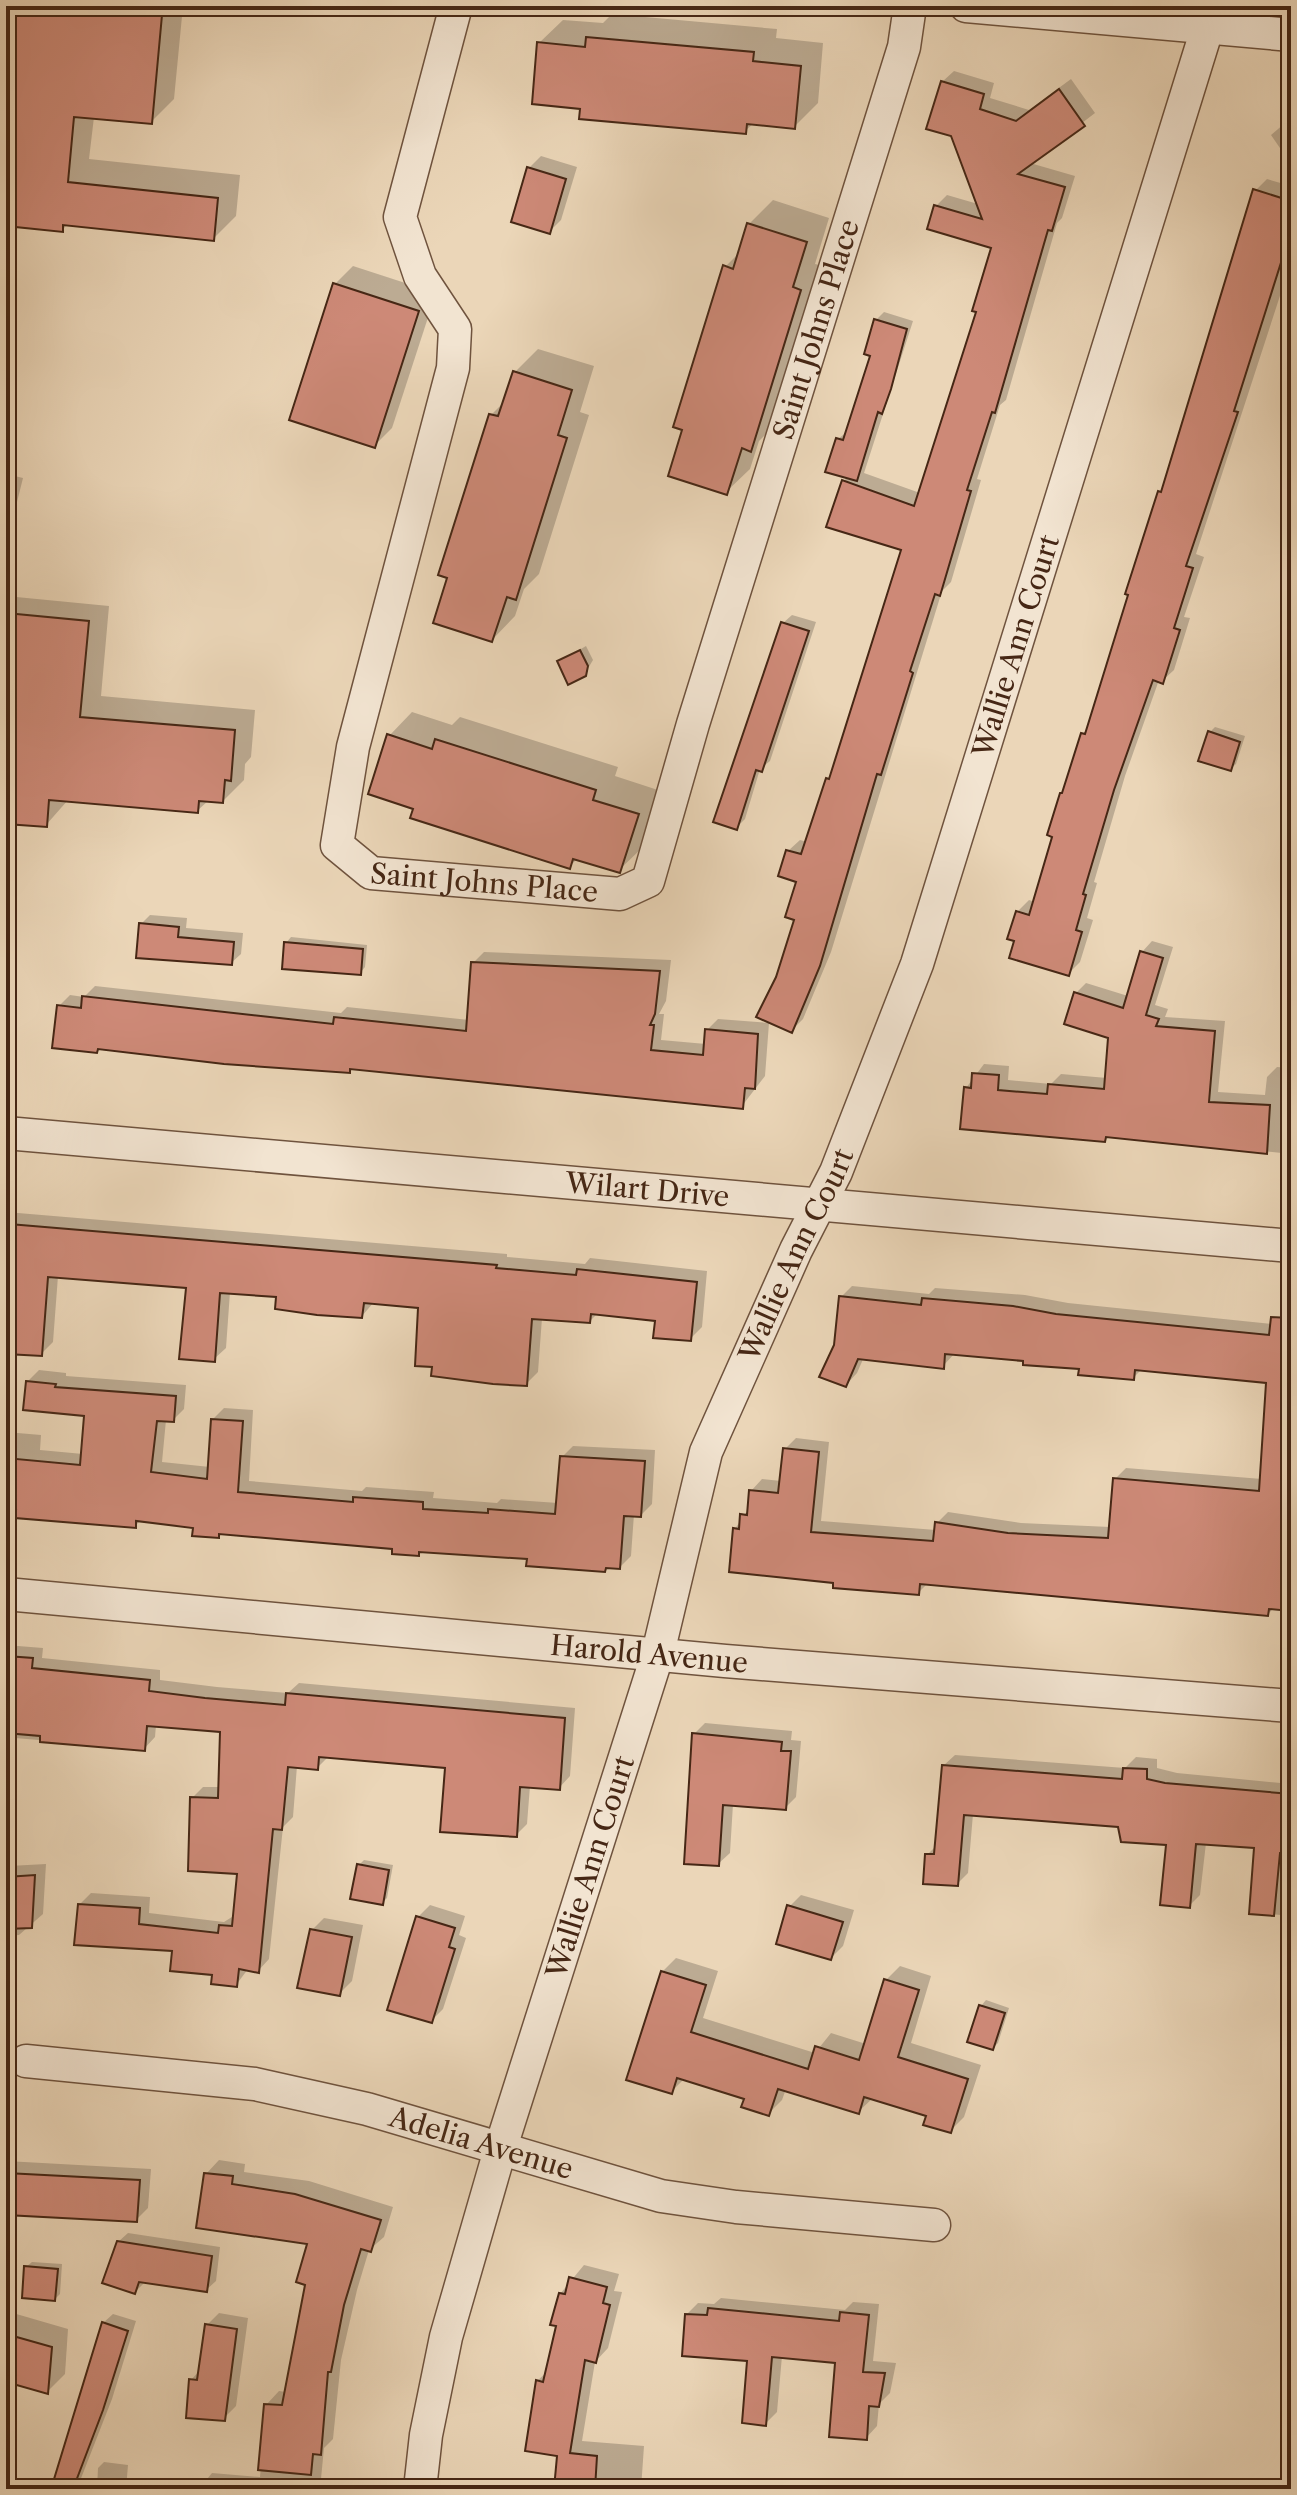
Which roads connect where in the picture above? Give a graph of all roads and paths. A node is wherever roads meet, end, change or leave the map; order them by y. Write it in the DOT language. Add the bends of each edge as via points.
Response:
graph roads {
  1 [pos="456,6"];
  2 [pos="910,6"];
  3 [pos="966,6"];
  4 [pos="1207,29"];
  5 [pos="1291,35"];
  6 [pos="6,1133"];
  7 [pos="819,1205"];
  8 [pos="1291,1246"];
  9 [pos="6,1594"];
  10 [pos="658,1653"];
  11 [pos="1291,1706"];
  12 [pos="26,2061"];
  13 [pos="500,2150"];
  14 [pos="934,2225"];
  15 [pos="420,2489"];
  1 -- 2 [label="street, Saint Johns Place" via="400,217 420,276 455,329 453,368 353,747 337,845 371,873 620,894 648,881 904,47"];
  3 -- 4 [label="street"];
  4 -- 5 [label="street"];
  4 -- 7 [label="street, Wallie Ann Court" via="917,964"];
  6 -- 7 [label="street, Wilart Drive"];
  7 -- 8 [label="street, Wilart Drive"];
  7 -- 10 [label="street, Wallie Ann Court" via="706,1452"];
  9 -- 10 [label="street, Harold Avenue"];
  10 -- 11 [label="street, Harold Avenue"];
  10 -- 13 [label="street, Wallie Ann Court"];
  12 -- 13 [label="street, Adelia Avenue" via="255,2084 367,2109"];
  13 -- 14 [label="street, Adelia Avenue" via="661,2196"];
  13 -- 15 [label="street, Wallie Ann Court" via="446,2337"];
}
